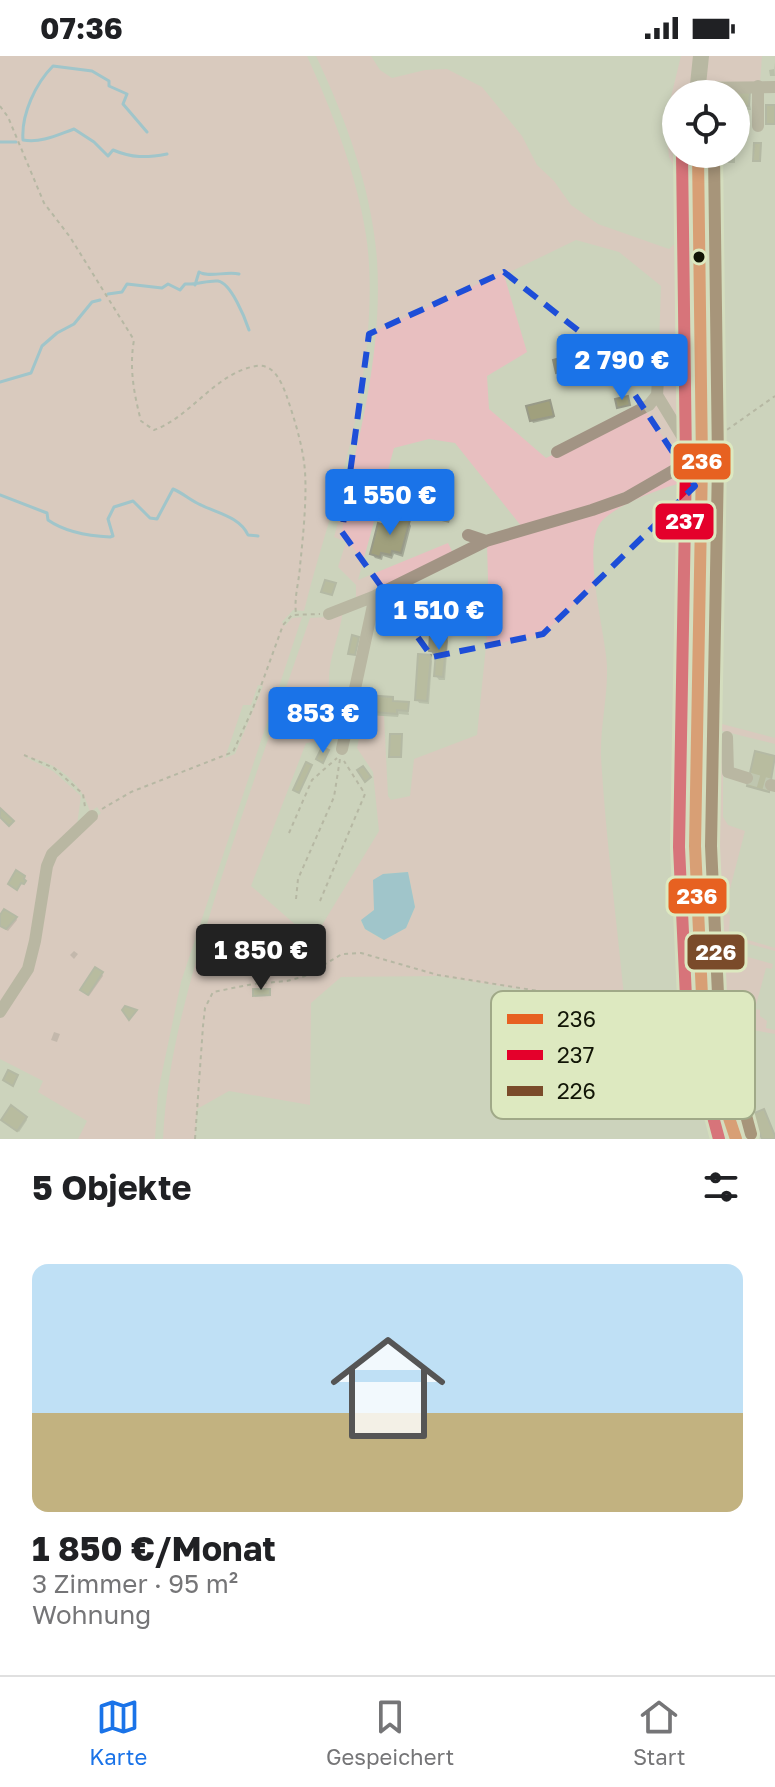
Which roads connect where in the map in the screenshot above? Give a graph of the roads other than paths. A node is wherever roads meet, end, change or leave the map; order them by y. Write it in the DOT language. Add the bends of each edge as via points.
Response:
graph roads {
  1 [pos="701,56"];
  2 [pos="698,80"];
  3 [pos="758,86"];
  4 [pos="750,87"];
  5 [pos="775,87"];
  6 [pos="758,126"];
  7 [pos="698,168"];
  8 [pos="619,363"];
  9 [pos="657,395"];
  10 [pos="557,452"];
  11 [pos="697,459"];
  12 [pos="468,535"];
  13 [pos="486,541"];
  14 [pos="375,596"];
  15 [pos="329,614"];
  16 [pos="727,737"];
  17 [pos="341,751"];
  18 [pos="747,778"];
  19 [pos="89,818"];
  20 [pos="702,991"];
  21 [pos="0,1012"];
  22 [pos="732,1119"];
  23 [pos="736,1139"];
  1 -- 2 [label="main road"];
  3 -- 4 [label="street"];
  3 -- 5 [label="street"];
  3 -- 6 [label="street"];
  7 -- 11 [label="main road"];
  8 -- 9 [label="street" via="638,361 658,380"];
  9 -- 10 [label="street" via="649,405"];
  9 -- 11 [label="street"];
  11 -- 13 [label="street" via="626,498"];
  11 -- 20 [label="main road" via="695,846"];
  12 -- 13 [label="street"];
  13 -- 14 [label="street"];
  14 -- 15 [label="street"];
  14 -- 17 [label="street"];
  16 -- 18 [label="street" via="728,772"];
  19 -- 21 [label="street" via="52,854 28,969"];
  22 -- 23 [label="main road"];
}
